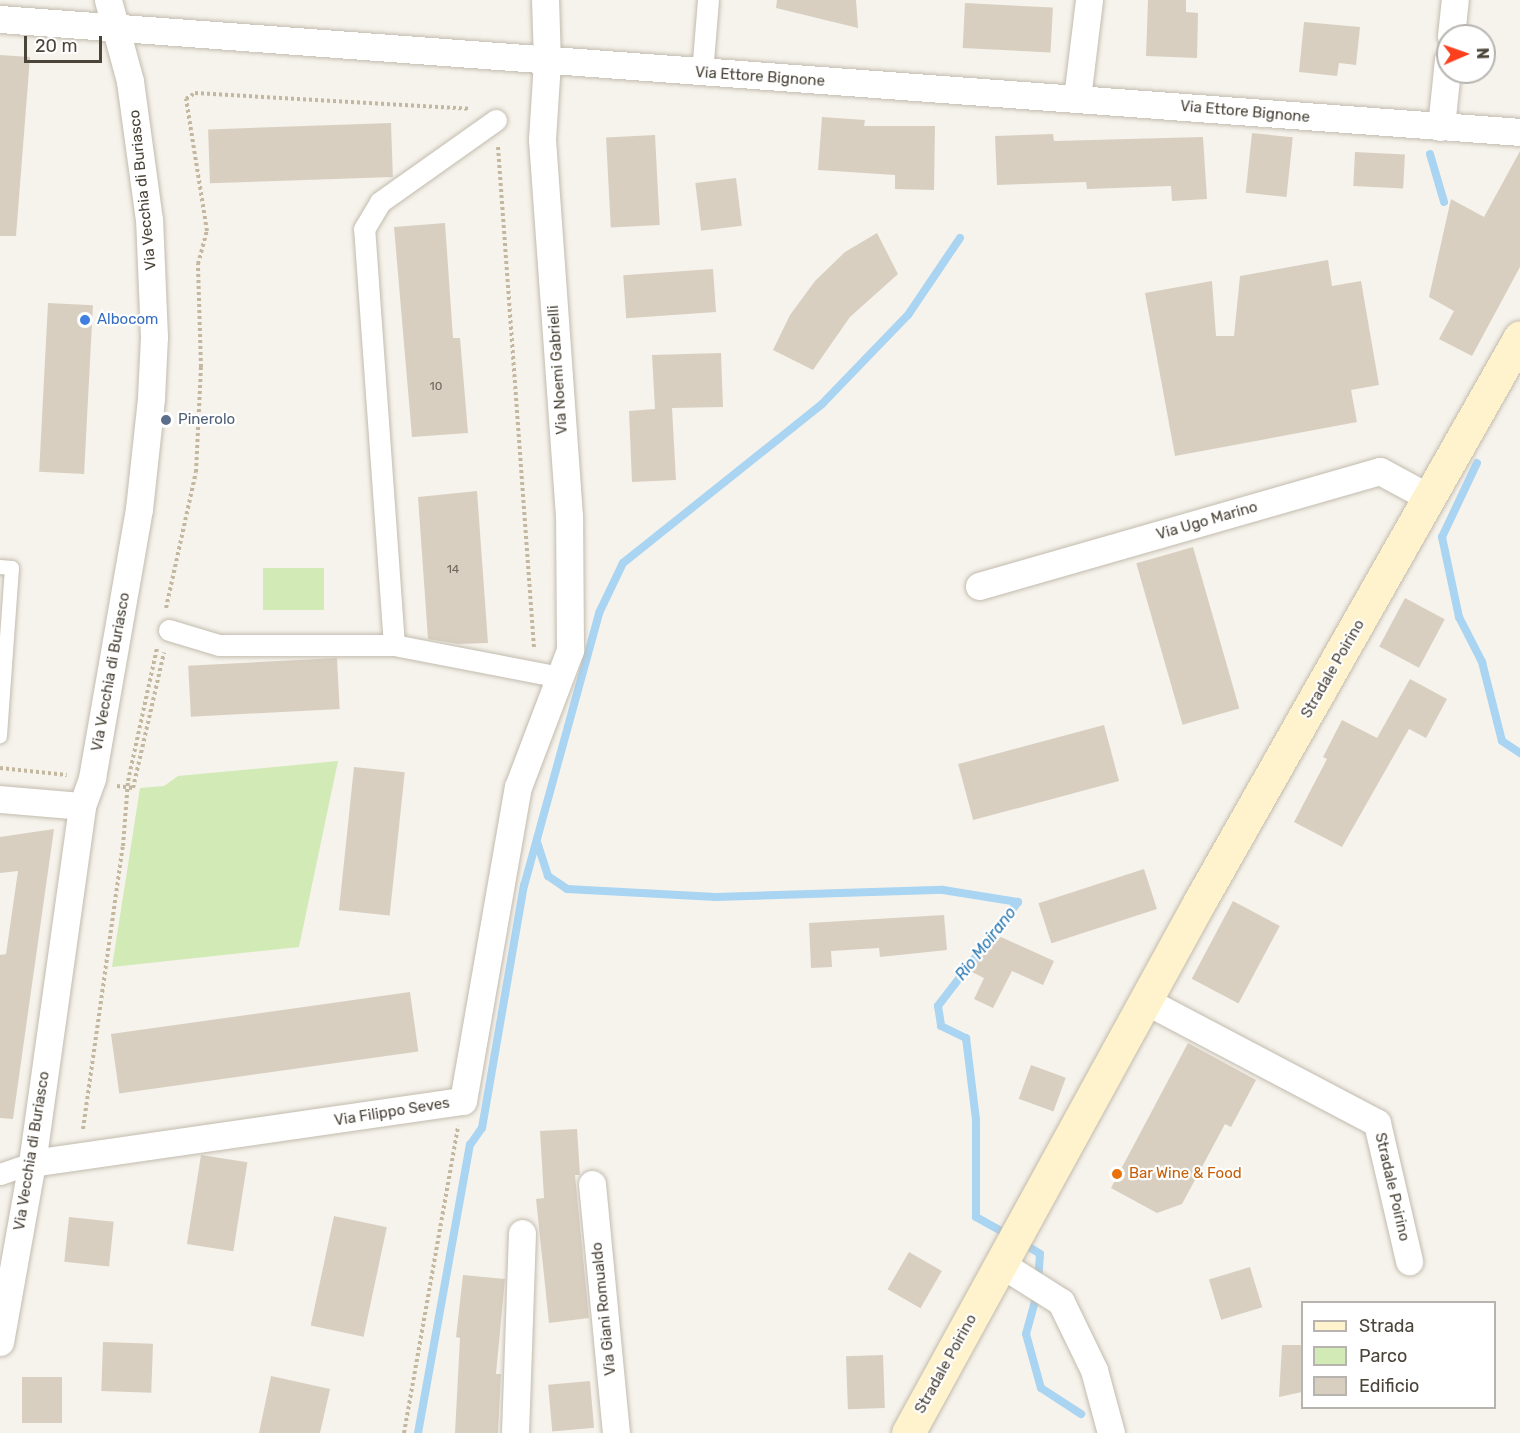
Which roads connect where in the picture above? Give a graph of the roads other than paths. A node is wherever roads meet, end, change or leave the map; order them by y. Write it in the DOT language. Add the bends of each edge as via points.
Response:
graph roads {
  1 [pos="108,0"];
  2 [pos="545,0"];
  3 [pos="708,0"];
  4 [pos="1089,0"];
  5 [pos="1455,0"];
  6 [pos="0,19"];
  7 [pos="1452,24"];
  8 [pos="115,28"];
  9 [pos="547,62"];
  10 [pos="702,73"];
  11 [pos="1445,84"];
  12 [pos="1077,98"];
  13 [pos="496,120"];
  14 [pos="1441,127"];
  15 [pos="1520,132"];
  16 [pos="1520,337"];
  17 [pos="1430,498"];
  18 [pos="0,567"];
  19 [pos="979,586"];
  20 [pos="164,631"];
  21 [pos="394,645"];
  22 [pos="548,675"];
  23 [pos="0,735"];
  24 [pos="0,799"];
  25 [pos="82,806"];
  26 [pos="1146,1001"];
  27 [pos="32,1163"];
  28 [pos="0,1174"];
  29 [pos="592,1184"];
  30 [pos="522,1233"];
  31 [pos="1015,1250"];
  32 [pos="1409,1262"];
  33 [pos="0,1341"];
  34 [pos="515,1433"];
  35 [pos="616,1433"];
  36 [pos="908,1433"];
  37 [pos="1111,1433"];
  1 -- 8 [label="street, Via Vecchia di Buriasco"];
  2 -- 9 [label="street, Via Noemi Gabrielli"];
  3 -- 10 [label="street"];
  4 -- 12 [label="street"];
  5 -- 7 [label="street"];
  6 -- 8 [label="street, Via Ettore Bignone"];
  8 -- 9 [label="street, Via Ettore Bignone"];
  8 -- 25 [label="street, Via Vecchia di Buriasco" via="130,81 142,159 154,337 139,509 92,778"];
  9 -- 10 [label="street, Via Ettore Bignone"];
  9 -- 22 [label="street, Via Noemi Gabrielli" via="542,139 571,591 570,650"];
  10 -- 12 [label="street, Via Ettore Bignone"];
  11 -- 14 [label="street"];
  12 -- 14 [label="street, Via Ettore Bignone"];
  13 -- 21 [label="street" via="380,202 364,229"];
  14 -- 15 [label="street, Via Ettore Bignone"];
  16 -- 17 [label="main road, Stradale Poirino"];
  17 -- 19 [label="street, Via Ugo Marino" via="1380,471"];
  17 -- 26 [label="main road, Stradale Poirino"];
  18 -- 23 [label="lane" via="12,568"];
  20 -- 21 [label="street" via="219,645"];
  21 -- 22 [label="street"];
  22 -- 27 [label="street, Via Filippo Seves" via="518,787 463,1101"];
  24 -- 25 [label="street"];
  25 -- 27 [label="street, Via Vecchia di Buriasco"];
  26 -- 31 [label="main road, Stradale Poirino"];
  26 -- 32 [label="street, Stradale Poirino" via="1377,1123"];
  27 -- 28 [label="street"];
  27 -- 33 [label="street, Via Vecchia di Buriasco"];
  29 -- 35 [label="street, Via Giani Romualdo"];
  30 -- 34 [label="street"];
  31 -- 36 [label="main road, Stradale Poirino"];
  31 -- 37 [label="street" via="1061,1302 1094,1370"];
}
